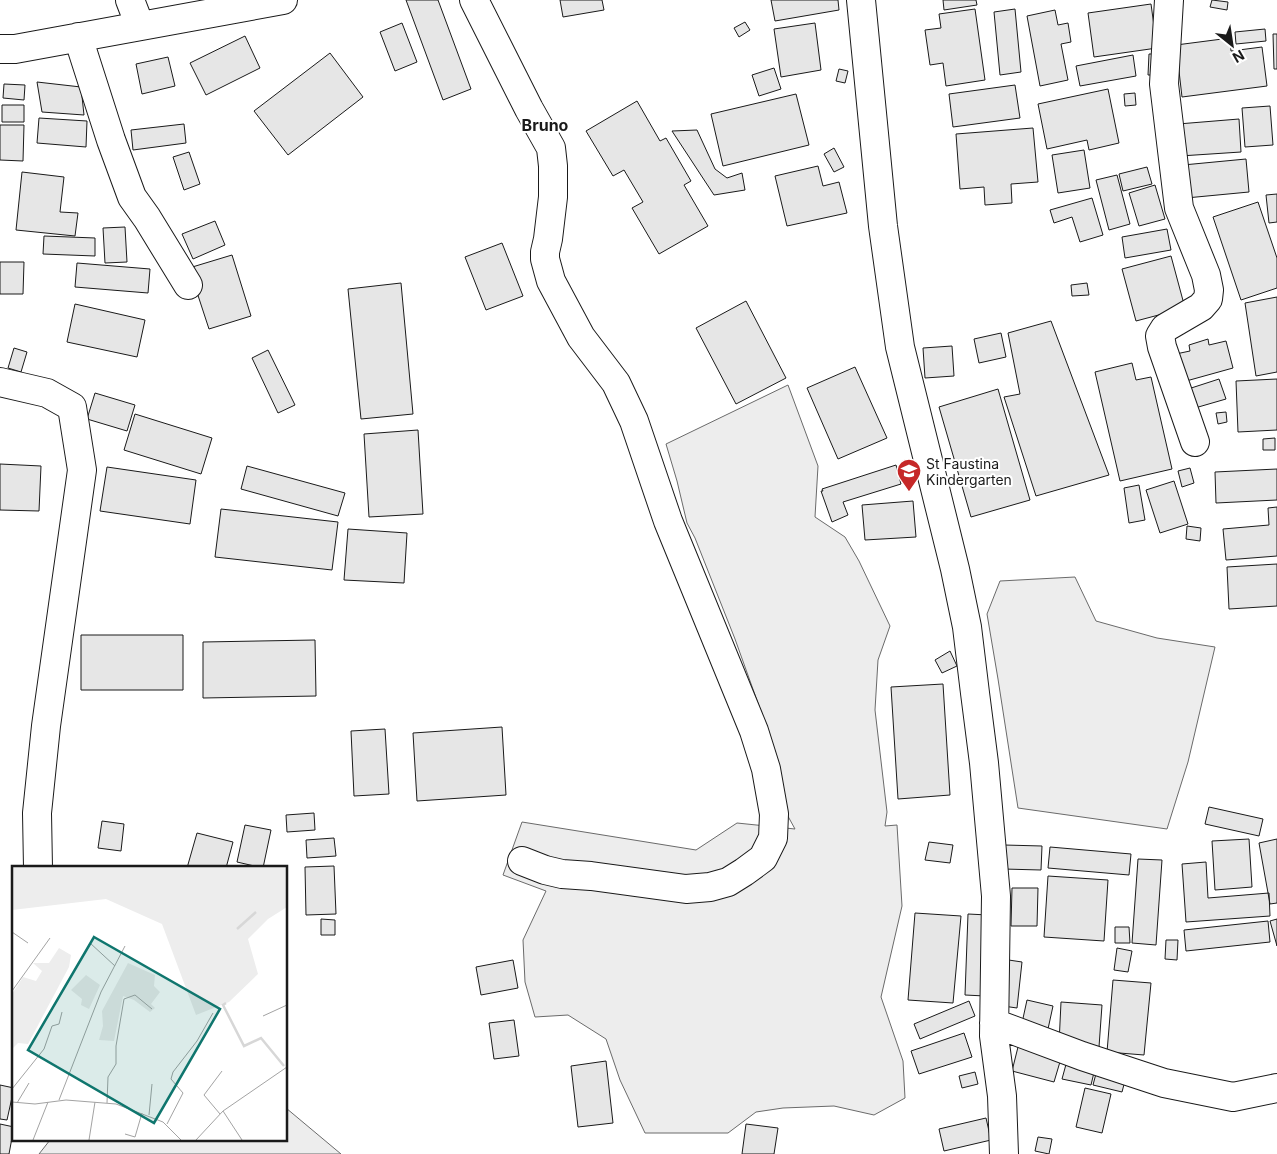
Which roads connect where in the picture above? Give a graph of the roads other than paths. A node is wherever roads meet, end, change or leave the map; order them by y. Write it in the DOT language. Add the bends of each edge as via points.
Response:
graph roads {
  1 [pos="130,0"];
  2 [pos="283,0"];
  3 [pos="474,0"];
  4 [pos="862,0"];
  5 [pos="1169,0"];
  6 [pos="140,26"];
  7 [pos="78,37"];
  8 [pos="0,49"];
  9 [pos="188,285"];
  10 [pos="0,382"];
  11 [pos="1195,442"];
  12 [pos="522,861"];
  13 [pos="38,866"];
  14 [pos="994,1023"];
  15 [pos="1277,1088"];
  16 [pos="1004,1154"];
  1 -- 6 [label="street"];
  2 -- 6 [label="street"];
  3 -- 12 [label="street" via="551,148 554,197 545,252 551,281 581,337 616,384 634,421 668,521 754,731 766,769 774,814 773,838 763,858 728,882 710,887 686,889 562,874"];
  4 -- 14 [label="street" via="883,226 900,347 967,627 996,896"];
  5 -- 11 [label="street" via="1164,84 1179,208 1209,290 1208,299 1201,307 1165,328 1160,336"];
  6 -- 7 [label="street"];
  7 -- 8 [label="street"];
  7 -- 9 [label="street" via="132,197"];
  10 -- 13 [label="street" via="47,393 72,407 82,470 46,726 37,813"];
  14 -- 15 [label="street" via="1164,1083 1233,1097"];
  14 -- 16 [label="street"];
}
